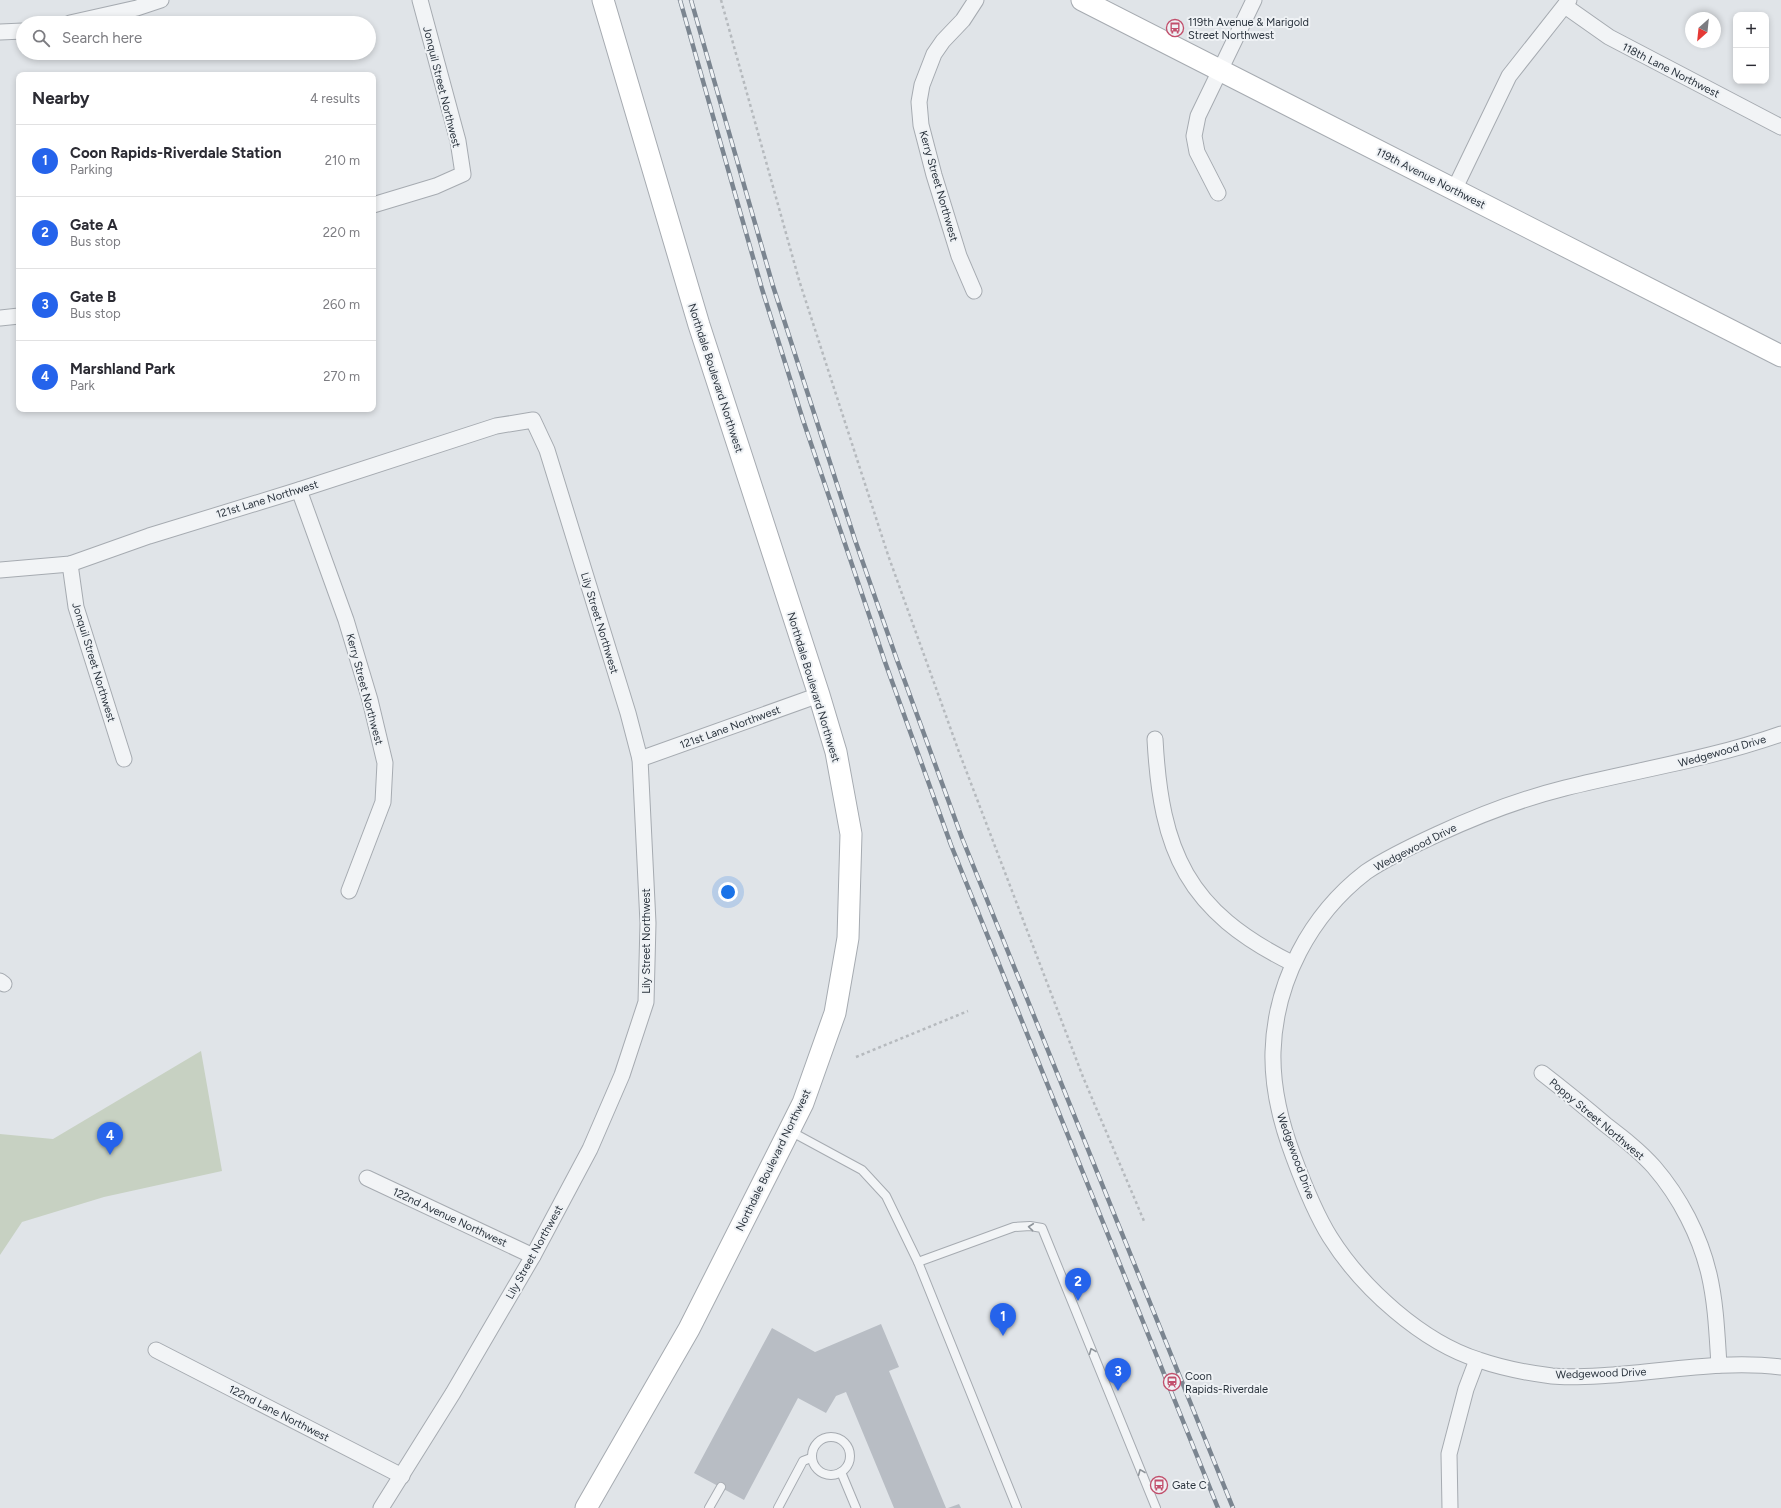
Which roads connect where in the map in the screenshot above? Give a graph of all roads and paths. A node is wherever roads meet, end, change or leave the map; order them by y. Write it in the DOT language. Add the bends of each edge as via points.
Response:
graph roads {
  1 [pos="161,0"];
  2 [pos="420,0"];
  3 [pos="603,0"];
  4 [pos="721,0"];
  5 [pos="976,0"];
  6 [pos="1082,0"];
  7 [pos="1254,0"];
  8 [pos="1567,3"];
  9 [pos="101,16"];
  10 [pos="16,31"];
  11 [pos="0,32"];
  12 [pos="1219,70"];
  13 [pos="1781,127"];
  14 [pos="1454,190"];
  15 [pos="1218,193"];
  16 [pos="376,204"];
  17 [pos="974,290"];
  18 [pos="16,316"];
  19 [pos="0,318"];
  20 [pos="1781,356"];
  21 [pos="533,420"];
  22 [pos="299,490"];
  23 [pos="70,564"];
  24 [pos="0,570"];
  25 [pos="819,695"];
  26 [pos="1781,734"];
  27 [pos="1155,738"];
  28 [pos="124,759"];
  29 [pos="640,759"];
  30 [pos="349,891"];
  31 [pos="1292,963"];
  32 [pos="968,1011"];
  33 [pos="856,1057"];
  34 [pos="1542,1073"];
  35 [pos="789,1131"];
  36 [pos="368,1178"];
  37 [pos="1144,1221"];
  38 [pos="533,1256"];
  39 [pos="918,1262"];
  40 [pos="156,1350"];
  41 [pos="1477,1360"];
  42 [pos="1718,1365"];
  43 [pos="1781,1367"];
  44 [pos="812,1458"];
  45 [pos="841,1472"];
  46 [pos="402,1476"];
  47 [pos="721,1487"];
  48 [pos="381,1508"];
  49 [pos="586,1508"];
  50 [pos="709,1508"];
  51 [pos="778,1508"];
  52 [pos="856,1508"];
  53 [pos="1017,1508"];
  54 [pos="1156,1508"];
  55 [pos="1450,1508"];
  1 -- 9 [label="street"];
  2 -- 16 [label="street, Jonquil Street Northwest" via="458,141 463,174 436,186"];
  3 -- 25 [label="street, Northdale Boulevard Northwest" via="699,325"];
  4 -- 37 [label="path" via="799,280 888,555 959,752 1083,1077"];
  5 -- 17 [label="street, Kerry Street Northwest" via="963,20 934,54 922,85 919,102 921,124 934,176 959,256"];
  6 -- 12 [label="street, 119th Avenue Northwest"];
  7 -- 12 [label="street"];
  8 -- 13 [label="street, 118th Lane Northwest" via="1609,38"];
  8 -- 14 [label="street" via="1509,76"];
  10 -- 11 [label="street"];
  12 -- 14 [label="street, 119th Avenue Northwest"];
  12 -- 15 [label="street" via="1198,116 1194,136 1197,152"];
  14 -- 20 [label="street, 119th Avenue Northwest"];
  18 -- 19 [label="street"];
  21 -- 22 [label="street, 121st Lane Northwest" via="496,426"];
  21 -- 29 [label="street, Lily Street Northwest" via="547,450"];
  22 -- 23 [label="street, 121st Lane Northwest" via="149,536"];
  22 -- 30 [label="street, Kerry Street Northwest" via="346,620 385,763 383,802"];
  23 -- 24 [label="street, 121st Lane Northwest"];
  23 -- 28 [label="street, Jonquil Street Northwest" via="76,607"];
  25 -- 29 [label="street, 121st Lane Northwest"];
  25 -- 35 [label="street, Northdale Boulevard Northwest" via="836,752 851,834 848,938 835,1013 803,1103"];
  26 -- 31 [label="street, Wedgewood Drive" via="1702,757 1564,788 1479,816 1433,836 1392,856 1346,889 1307,937"];
  27 -- 31 [label="street" via="1157,777 1165,819 1187,876 1204,900 1226,922 1245,937"];
  29 -- 38 [label="street, Lily Street Northwest" via="648,923 646,1002 622,1075 590,1149"];
  31 -- 41 [label="street, Wedgewood Drive" via="1277,1016 1273,1051 1274,1079 1286,1138 1318,1217 1356,1272 1384,1300 1411,1323 1443,1344"];
  32 -- 33 [label="path"];
  34 -- 42 [label="street, Poppy Street Northwest" via="1634,1147 1654,1167 1672,1191 1689,1221 1709,1274 1715,1313"];
  35 -- 39 [label="lane" via="862,1170 886,1196"];
  35 -- 49 [label="street, Northdale Boulevard Northwest" via="689,1329"];
  36 -- 38 [label="street, 122nd Avenue Northwest"];
  38 -- 46 [label="street, Lily Street Northwest"];
  39 -- 53 [label="lane"];
  54 -- 39 [label="lane, one-way" via="1042,1228 1014,1227"];
  40 -- 46 [label="street, 122nd Lane Northwest"];
  41 -- 42 [label="street, Wedgewood Drive" via="1553,1376 1589,1376"];
  41 -- 55 [label="street" via="1466,1389 1449,1454"];
  42 -- 43 [label="street, Wedgewood Drive" via="1759,1364"];
  44 -- 45 [label="lane" via="813,1464 822,1473 828,1475"];
  44 -- 45 [label="lane" via="814,1446 823,1438 829,1436 842,1440 850,1456 849,1462"];
  44 -- 51 [label="lane" via="803,1461"];
  45 -- 52 [label="lane"];
  46 -- 48 [label="street, Lily Street Northwest"];
  47 -- 50 [label="lane"];
}
